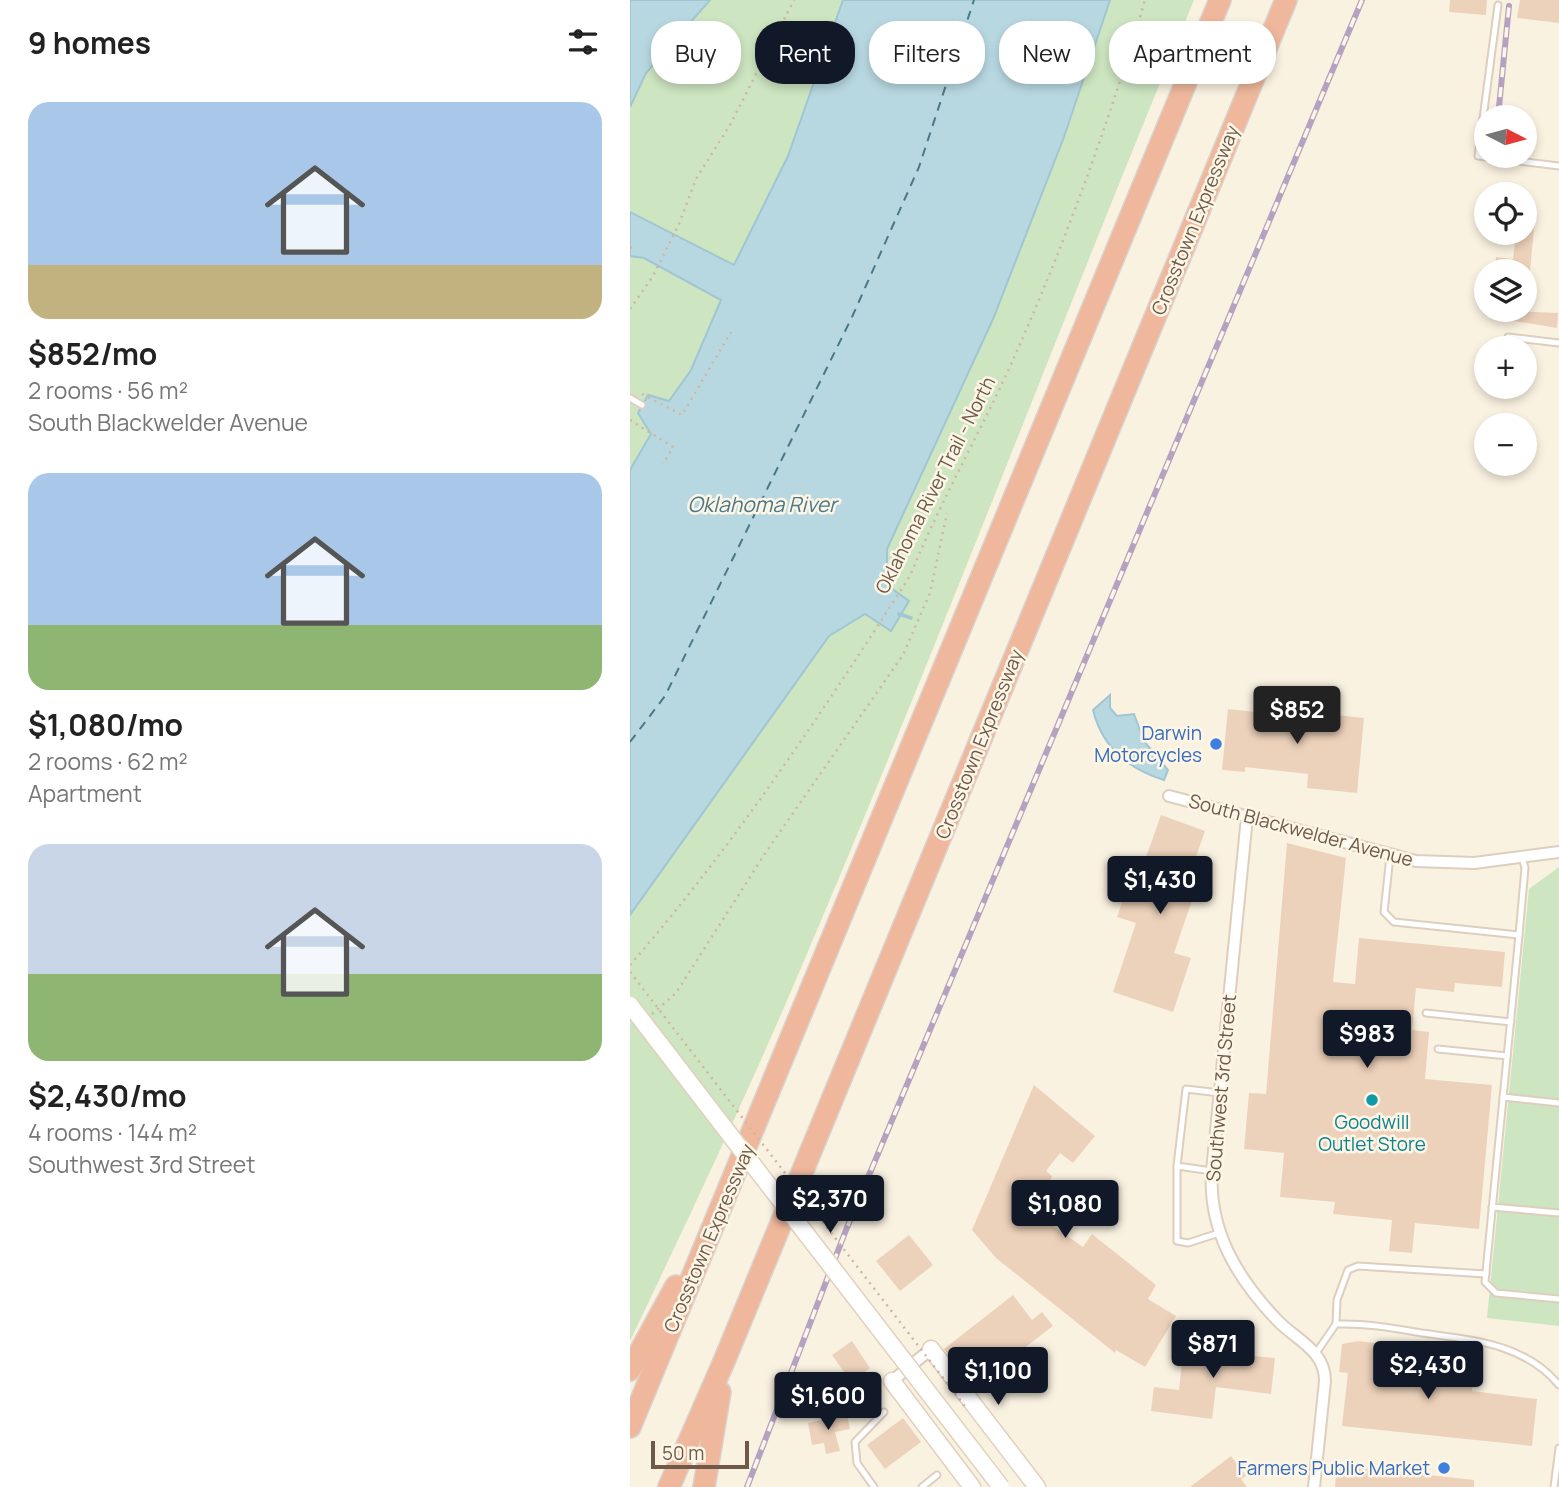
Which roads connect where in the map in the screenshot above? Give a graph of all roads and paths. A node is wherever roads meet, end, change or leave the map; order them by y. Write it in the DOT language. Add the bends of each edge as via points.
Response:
graph roads {
  1 [pos="794,0"];
  2 [pos="1145,0"];
  3 [pos="1220,0"];
  4 [pos="1286,0"];
  5 [pos="1295,0"];
  6 [pos="1498,5"];
  7 [pos="1276,24"];
  8 [pos="1276,31"];
  9 [pos="1251,84"];
  10 [pos="1559,166"];
  11 [pos="630,247"];
  12 [pos="636,250"];
  13 [pos="630,309"];
  14 [pos="731,332"];
  15 [pos="1537,340"];
  16 [pos="1559,343"];
  17 [pos="643,393"];
  18 [pos="630,398"];
  19 [pos="642,405"];
  20 [pos="630,420"];
  21 [pos="663,464"];
  22 [pos="947,513"];
  23 [pos="1169,796"];
  24 [pos="1247,817"];
  25 [pos="1559,852"];
  26 [pos="1390,856"];
  27 [pos="1522,858"];
  28 [pos="1519,935"];
  29 [pos="630,965"];
  30 [pos="630,972"];
  31 [pos="630,1005"];
  32 [pos="1426,1013"];
  33 [pos="647,1018"];
  34 [pos="1511,1022"];
  35 [pos="1438,1049"];
  36 [pos="1507,1056"];
  37 [pos="1220,1093"];
  38 [pos="1503,1097"];
  39 [pos="1559,1103"];
  40 [pos="1177,1166"];
  41 [pos="1212,1171"];
  42 [pos="734,1179"];
  43 [pos="1492,1207"];
  44 [pos="1559,1213"];
  45 [pos="1219,1233"];
  46 [pos="1486,1274"];
  47 [pos="1559,1299"];
  48 [pos="1336,1324"];
  49 [pos="930,1349"];
  50 [pos="1316,1353"];
  51 [pos="725,1359"];
  52 [pos="630,1370"];
  53 [pos="892,1381"];
  54 [pos="1559,1385"];
  55 [pos="967,1409"];
  56 [pos="884,1412"];
  57 [pos="630,1427"];
  58 [pos="1559,1448"];
  59 [pos="937,1475"];
  60 [pos="669,1487"];
  61 [pos="704,1487"];
  62 [pos="874,1487"];
  63 [pos="922,1487"];
  64 [pos="972,1487"];
  65 [pos="1001,1487"];
  66 [pos="1037,1487"];
  67 [pos="1314,1487"];
  68 [pos="1554,1487"];
  1 -- 13 [label="path" via="731,123 696,179 653,276"];
  2 -- 29 [label="path, Oklahoma River Trail - North" via="1095,153 1045,283 910,576 764,798"];
  3 -- 42 [label="highway, Crosstown Expressway"];
  4 -- 7 [label="highway, Crosstown Expressway"];
  5 -- 8 [label="highway"];
  6 -- 10 [label="lane" via="1478,156"];
  9 -- 51 [label="highway, Crosstown Expressway"];
  11 -- 12 [label="path"];
  14 -- 17 [label="path" via="682,415"];
  15 -- 16 [label="lane"];
  18 -- 19 [label="lane"];
  20 -- 21 [label="path" via="673,447"];
  22 -- 33 [label="path" via="930,593 903,654 766,852 676,993"];
  23 -- 24 [label="street, South Blackwelder Avenue"];
  24 -- 26 [label="street, South Blackwelder Avenue"];
  24 -- 37 [label="street, Southwest 3rd Street"];
  25 -- 27 [label="street, South Blackwelder Avenue"];
  26 -- 27 [label="street, South Blackwelder Avenue" via="1456,863"];
  26 -- 28 [label="lane" via="1384,912 1394,922"];
  27 -- 28 [label="lane"];
  28 -- 34 [label="lane"];
  30 -- 55 [label="path, bridge"];
  31 -- 65 [label="main road, bridge"];
  32 -- 34 [label="lane"];
  34 -- 36 [label="lane"];
  35 -- 36 [label="lane"];
  36 -- 38 [label="lane"];
  37 -- 40 [label="lane" via="1186,1089"];
  37 -- 41 [label="street, Southwest 3rd Street"];
  38 -- 39 [label="lane"];
  38 -- 43 [label="lane"];
  40 -- 41 [label="lane"];
  40 -- 45 [label="lane" via="1177,1241 1188,1243"];
  41 -- 45 [label="street, Southwest 3rd Street"];
  42 -- 52 [label="highway"];
  42 -- 57 [label="highway, Crosstown Expressway"];
  43 -- 44 [label="lane"];
  43 -- 46 [label="lane"];
  45 -- 50 [label="street, Southwest 3rd Street" via="1232,1261 1269,1311"];
  46 -- 47 [label="lane" via="1485,1282 1496,1293"];
  46 -- 48 [label="lane" via="1358,1266 1348,1270 1342,1284"];
  48 -- 50 [label="lane"];
  48 -- 54 [label="lane" via="1360,1323 1491,1342 1519,1353"];
  49 -- 53 [label="street"];
  49 -- 66 [label="main road"];
  50 -- 67 [label="street" via="1325,1381"];
  51 -- 60 [label="highway, Crosstown Expressway"];
  51 -- 61 [label="highway"];
  53 -- 64 [label="main road"];
  56 -- 62 [label="lane" via="855,1442 857,1463"];
  58 -- 68 [label="lane"];
  59 -- 63 [label="lane"];
}
